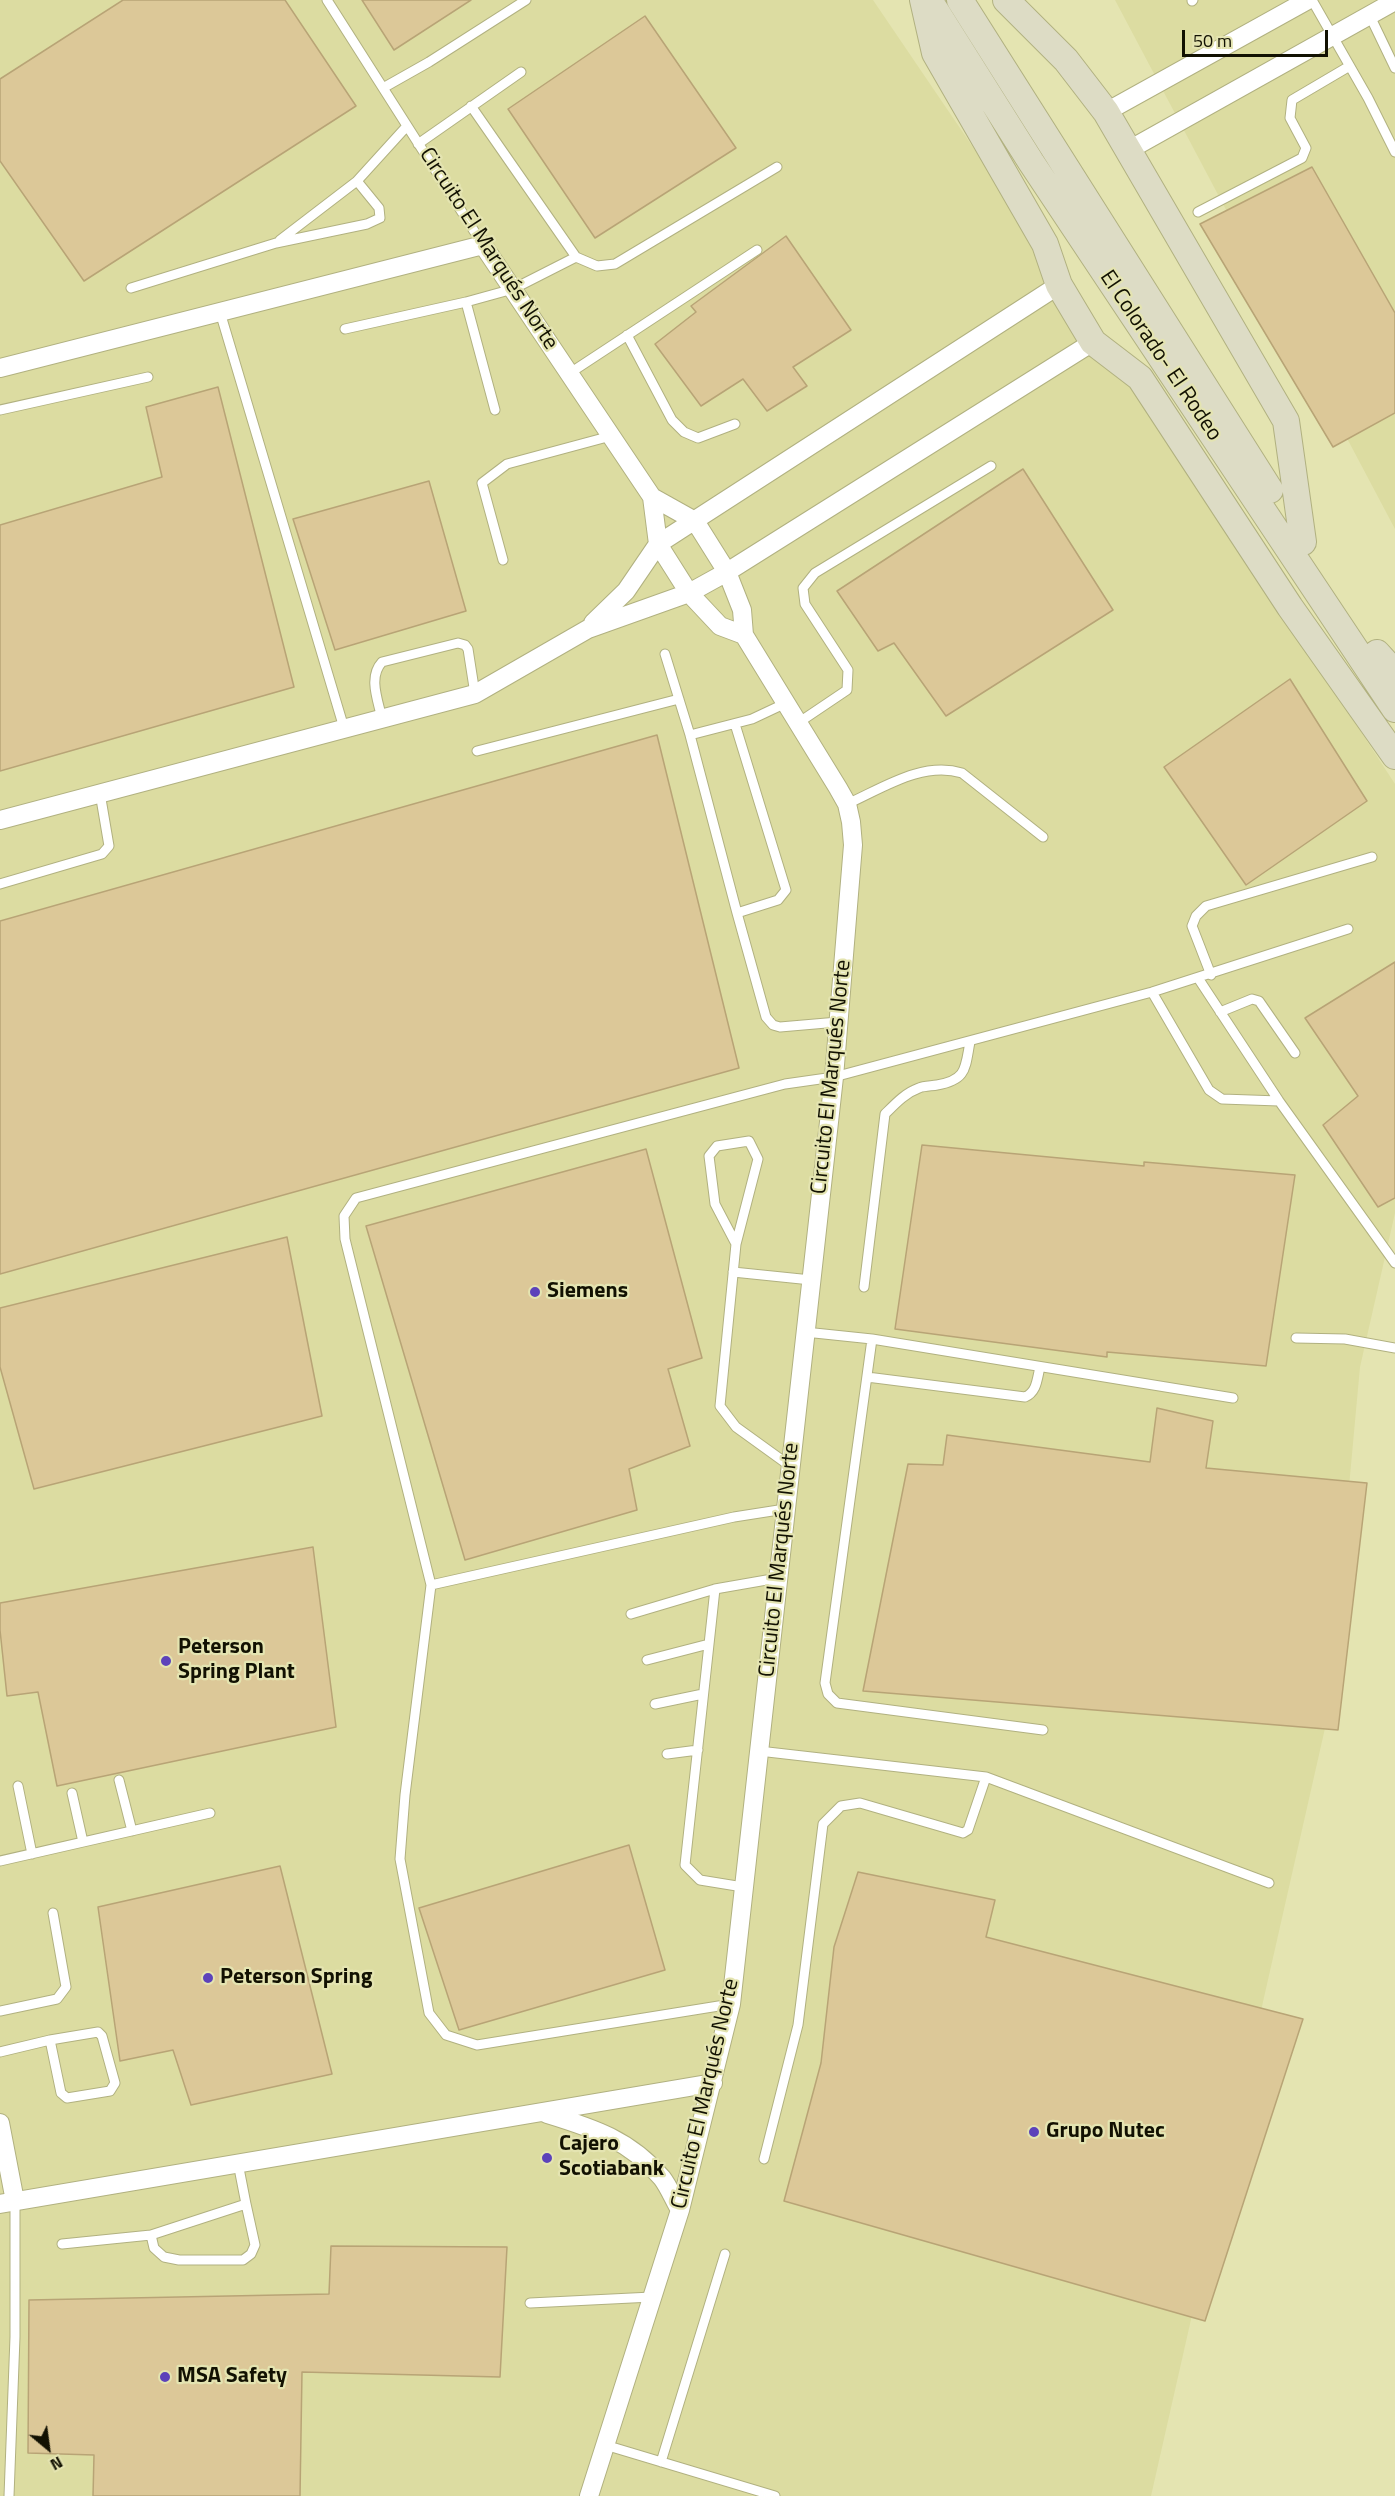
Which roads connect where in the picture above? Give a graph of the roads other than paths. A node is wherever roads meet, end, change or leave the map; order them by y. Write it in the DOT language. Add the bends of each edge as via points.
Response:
graph roads {
  1 [pos="327,0"];
  2 [pos="526,0"];
  3 [pos="923,0"];
  4 [pos="929,0"];
  5 [pos="960,0"];
  6 [pos="1006,0"];
  7 [pos="1310,0"];
  8 [pos="1395,1"];
  9 [pos="1369,14"];
  10 [pos="1331,35"];
  11 [pos="1348,67"];
  12 [pos="1395,68"];
  13 [pos="521,72"];
  14 [pos="383,88"];
  15 [pos="471,106"];
  16 [pos="1106,112"];
  17 [pos="407,126"];
  18 [pos="418,144"];
  19 [pos="1127,151"];
  20 [pos="1395,152"];
  21 [pos="777,167"];
  22 [pos="357,181"];
  23 [pos="1198,212"];
  24 [pos="276,243"];
  25 [pos="483,245"];
  26 [pos="757,250"];
  27 [pos="576,257"];
  28 [pos="1059,285"];
  29 [pos="131,288"];
  30 [pos="513,289"];
  31 [pos="466,302"];
  32 [pos="220,312"];
  33 [pos="345,329"];
  34 [pos="627,335"];
  35 [pos="1093,342"];
  36 [pos="0,368"];
  37 [pos="570,373"];
  38 [pos="148,377"];
  39 [pos="0,410"];
  40 [pos="495,410"];
  41 [pos="735,424"];
  42 [pos="611,436"];
  43 [pos="991,466"];
  44 [pos="652,497"];
  45 [pos="695,521"];
  46 [pos="1303,542"];
  47 [pos="658,544"];
  48 [pos="503,560"];
  49 [pos="727,572"];
  50 [pos="689,593"];
  51 [pos="588,629"];
  52 [pos="744,635"];
  53 [pos="1377,653"];
  54 [pos="664,654"];
  55 [pos="1395,673"];
  56 [pos="1395,680"];
  57 [pos="475,694"];
  58 [pos="679,699"];
  59 [pos="786,704"];
  60 [pos="1395,709"];
  61 [pos="382,719"];
  62 [pos="798,723"];
  63 [pos="735,724"];
  64 [pos="344,728"];
  65 [pos="690,735"];
  66 [pos="477,751"];
  67 [pos="1395,756"];
  68 [pos="100,793"];
  69 [pos="847,804"];
  70 [pos="0,820"];
  71 [pos="1043,837"];
  72 [pos="1372,857"];
  73 [pos="0,884"];
  74 [pos="737,913"];
  75 [pos="1348,929"];
  76 [pos="1211,975"];
  77 [pos="1198,978"];
  78 [pos="1152,992"];
  79 [pos="1220,1012"];
  80 [pos="838,1022"];
  81 [pos="970,1042"];
  82 [pos="1295,1053"];
  83 [pos="834,1077"];
  84 [pos="1280,1101"];
  85 [pos="736,1244"];
  86 [pos="1395,1263"];
  87 [pos="734,1272"];
  88 [pos="811,1280"];
  89 [pos="864,1287"];
  90 [pos="805,1332"];
  91 [pos="1296,1338"];
  92 [pos="872,1339"];
  93 [pos="1395,1348"];
  94 [pos="1040,1367"];
  95 [pos="867,1377"];
  96 [pos="1233,1398"];
  97 [pos="790,1466"];
  98 [pos="785,1509"];
  99 [pos="778,1578"];
  100 [pos="431,1585"];
  101 [pos="715,1588"];
  102 [pos="631,1614"];
  103 [pos="709,1644"];
  104 [pos="647,1660"];
  105 [pos="703,1694"];
  106 [pos="655,1704"];
  107 [pos="1043,1730"];
  108 [pos="698,1750"];
  109 [pos="759,1751"];
  110 [pos="667,1754"];
  111 [pos="987,1777"];
  112 [pos="119,1780"];
  113 [pos="18,1786"];
  114 [pos="72,1793"];
  115 [pos="210,1813"];
  116 [pos="132,1831"];
  117 [pos="83,1842"];
  118 [pos="32,1854"];
  119 [pos="0,1862"];
  120 [pos="1269,1883"];
  121 [pos="743,1887"];
  122 [pos="53,1913"];
  123 [pos="731,2004"];
  124 [pos="0,2011"];
  125 [pos="50,2040"];
  126 [pos="0,2052"];
  127 [pos="713,2083"];
  128 [pos="542,2112"];
  129 [pos="0,2123"];
  130 [pos="764,2158"];
  131 [pos="238,2163"];
  132 [pos="7,2203"];
  133 [pos="246,2204"];
  134 [pos="680,2210"];
  135 [pos="151,2235"];
  136 [pos="62,2244"];
  137 [pos="725,2254"];
  138 [pos="652,2297"];
  139 [pos="530,2303"];
  140 [pos="605,2445"];
  141 [pos="661,2462"];
  142 [pos="9,2496"];
  143 [pos="589,2496"];
  144 [pos="775,2496"];
  1 -- 14 [label="lane, Circuito El Marqués Norte"];
  2 -- 14 [label="lane"];
  3 -- 28 [label="main road" via="935,53 1045,244"];
  4 -- 60 [label="main road, El Colorado- El Rodeo" via="1031,162"];
  5 -- 46 [label="main road, El Colorado- El Rodeo"];
  6 -- 16 [label="main road" via="1066,60"];
  7 -- 10 [label="lane"];
  7 -- 16 [label="street"];
  8 -- 9 [label="street"];
  9 -- 10 [label="street"];
  9 -- 12 [label="lane"];
  10 -- 11 [label="lane"];
  10 -- 19 [label="street"];
  11 -- 20 [label="lane"];
  11 -- 23 [label="lane" via="1292,100 1290,118 1306,148 1302,158"];
  13 -- 15 [label="lane"];
  14 -- 17 [label="lane, Circuito El Marqués Norte"];
  15 -- 18 [label="lane"];
  15 -- 27 [label="lane"];
  16 -- 19 [label="main road"];
  17 -- 18 [label="lane, Circuito El Marqués Norte"];
  17 -- 22 [label="lane"];
  18 -- 25 [label="lane, Circuito El Marqués Norte"];
  19 -- 46 [label="main road" via="1286,422"];
  21 -- 27 [label="lane" via="615,264 597,266"];
  22 -- 24 [label="lane"];
  22 -- 24 [label="lane" via="379,208 380,218"];
  24 -- 29 [label="lane"];
  25 -- 30 [label="street, Circuito El Marqués Norte"];
  25 -- 32 [label="street"];
  26 -- 34 [label="lane"];
  27 -- 30 [label="lane"];
  28 -- 35 [label="main road"];
  28 -- 45 [label="street"];
  30 -- 31 [label="lane"];
  30 -- 37 [label="street, Circuito El Marqués Norte"];
  31 -- 33 [label="lane"];
  31 -- 40 [label="lane"];
  32 -- 36 [label="street"];
  32 -- 64 [label="lane"];
  34 -- 37 [label="lane"];
  34 -- 41 [label="lane" via="672,420 684,432 698,438"];
  35 -- 49 [label="street"];
  35 -- 67 [label="main road" via="1140,378 1290,607"];
  37 -- 42 [label="street, Circuito El Marqués Norte"];
  38 -- 39 [label="lane"];
  42 -- 44 [label="street, Circuito El Marqués Norte"];
  42 -- 48 [label="lane" via="507,464 482,483"];
  43 -- 62 [label="lane" via="815,573 803,588 805,604 848,670 847,690"];
  44 -- 45 [label="street, Circuito El Marqués Norte"];
  44 -- 47 [label="street, Circuito El Marqués Norte"];
  45 -- 47 [label="street"];
  45 -- 49 [label="street, Circuito El Marqués Norte"];
  46 -- 53 [label="main road, El Colorado- El Rodeo"];
  47 -- 50 [label="street, Circuito El Marqués Norte"];
  47 -- 51 [label="street" via="626,591"];
  49 -- 50 [label="street"];
  49 -- 52 [label="street, Circuito El Marqués Norte" via="742,610"];
  50 -- 51 [label="street"];
  50 -- 52 [label="street, Circuito El Marqués Norte" via="720,626"];
  51 -- 57 [label="street"];
  52 -- 59 [label="street, Circuito El Marqués Norte"];
  53 -- 55 [label="main road"];
  53 -- 56 [label="main road, El Colorado- El Rodeo"];
  54 -- 58 [label="lane"];
  57 -- 61 [label="street"];
  57 -- 61 [label="lane" via="465,645 458,643 382,662 374,678"];
  58 -- 65 [label="lane"];
  58 -- 66 [label="lane"];
  59 -- 62 [label="street, Circuito El Marqués Norte"];
  59 -- 63 [label="lane"];
  61 -- 64 [label="street"];
  62 -- 69 [label="street, Circuito El Marqués Norte"];
  63 -- 65 [label="lane"];
  63 -- 74 [label="lane" via="786,890 778,900"];
  64 -- 68 [label="street"];
  65 -- 74 [label="lane"];
  68 -- 70 [label="street"];
  68 -- 73 [label="lane" via="109,846 102,854"];
  69 -- 71 [label="lane" via="924,770 946,768 962,773"];
  69 -- 80 [label="street, Circuito El Marqués Norte" via="853,845"];
  72 -- 76 [label="lane" via="1206,906 1192,926"];
  74 -- 80 [label="lane" via="766,1017 773,1025"];
  75 -- 76 [label="lane"];
  76 -- 77 [label="lane"];
  77 -- 78 [label="lane"];
  77 -- 79 [label="lane"];
  78 -- 81 [label="lane"];
  78 -- 84 [label="lane" via="1209,1090 1222,1099"];
  79 -- 82 [label="lane" via="1252,999 1260,1001"];
  79 -- 84 [label="lane"];
  80 -- 83 [label="street, Circuito El Marqués Norte"];
  81 -- 83 [label="lane"];
  81 -- 89 [label="lane" via="959,1078 919,1088 885,1114"];
  83 -- 88 [label="street, Circuito El Marqués Norte"];
  83 -- 100 [label="lane" via="785,1084 356,1198 344,1216 345,1239"];
  84 -- 86 [label="lane"];
  85 -- 85 [label="lane" via="715,1204 709,1156 717,1146 749,1142 758,1159"];
  85 -- 87 [label="lane"];
  87 -- 88 [label="lane"];
  87 -- 97 [label="lane" via="720,1406 736,1427"];
  88 -- 90 [label="street, Circuito El Marqués Norte"];
  90 -- 92 [label="lane"];
  90 -- 97 [label="street, Circuito El Marqués Norte"];
  91 -- 93 [label="lane" via="1345,1339"];
  92 -- 94 [label="lane"];
  92 -- 95 [label="lane"];
  94 -- 95 [label="lane" via="1035,1389 1025,1397"];
  94 -- 96 [label="lane"];
  95 -- 107 [label="lane" via="825,1683 828,1694 837,1703"];
  97 -- 98 [label="street, Circuito El Marqués Norte"];
  98 -- 99 [label="street, Circuito El Marqués Norte"];
  98 -- 100 [label="lane"];
  99 -- 101 [label="lane"];
  99 -- 109 [label="street, Circuito El Marqués Norte"];
  100 -- 123 [label="lane" via="400,1860 429,2013 446,2036 477,2045"];
  101 -- 102 [label="lane"];
  101 -- 103 [label="lane"];
  103 -- 104 [label="lane"];
  103 -- 105 [label="lane"];
  105 -- 106 [label="lane"];
  105 -- 108 [label="lane"];
  108 -- 110 [label="lane"];
  108 -- 121 [label="lane" via="685,1865 700,1880"];
  109 -- 111 [label="lane"];
  109 -- 121 [label="street, Circuito El Marqués Norte"];
  111 -- 120 [label="lane"];
  111 -- 130 [label="lane" via="968,1830 963,1833 860,1803 841,1806 824,1824 798,2025"];
  112 -- 116 [label="lane"];
  113 -- 118 [label="lane"];
  114 -- 117 [label="lane"];
  115 -- 116 [label="lane"];
  116 -- 117 [label="lane"];
  117 -- 118 [label="lane"];
  118 -- 119 [label="lane"];
  121 -- 123 [label="street, Circuito El Marqués Norte"];
  122 -- 124 [label="lane" via="66,1987 63,1994 57,1999"];
  123 -- 127 [label="street, Circuito El Marqués Norte"];
  125 -- 125 [label="lane" via="98,2032 114,2088 67,2098 61,2093"];
  125 -- 126 [label="lane"];
  127 -- 128 [label="street"];
  127 -- 134 [label="street, Circuito El Marqués Norte"];
  128 -- 131 [label="street"];
  128 -- 134 [label="street" via="596,2128 636,2152 663,2179"];
  129 -- 132 [label="street"];
  131 -- 132 [label="street"];
  131 -- 133 [label="lane"];
  132 -- 142 [label="lane" via="15,2337"];
  133 -- 135 [label="lane"];
  133 -- 135 [label="lane" via="255,2245 243,2260 164,2257 154,2248"];
  134 -- 138 [label="street, Circuito El Marqués Norte"];
  135 -- 136 [label="lane"];
  137 -- 141 [label="lane"];
  138 -- 139 [label="lane"];
  138 -- 140 [label="street, Circuito El Marqués Norte"];
  140 -- 141 [label="lane"];
  140 -- 143 [label="street, Circuito El Marqués Norte"];
  141 -- 144 [label="lane"];
}
